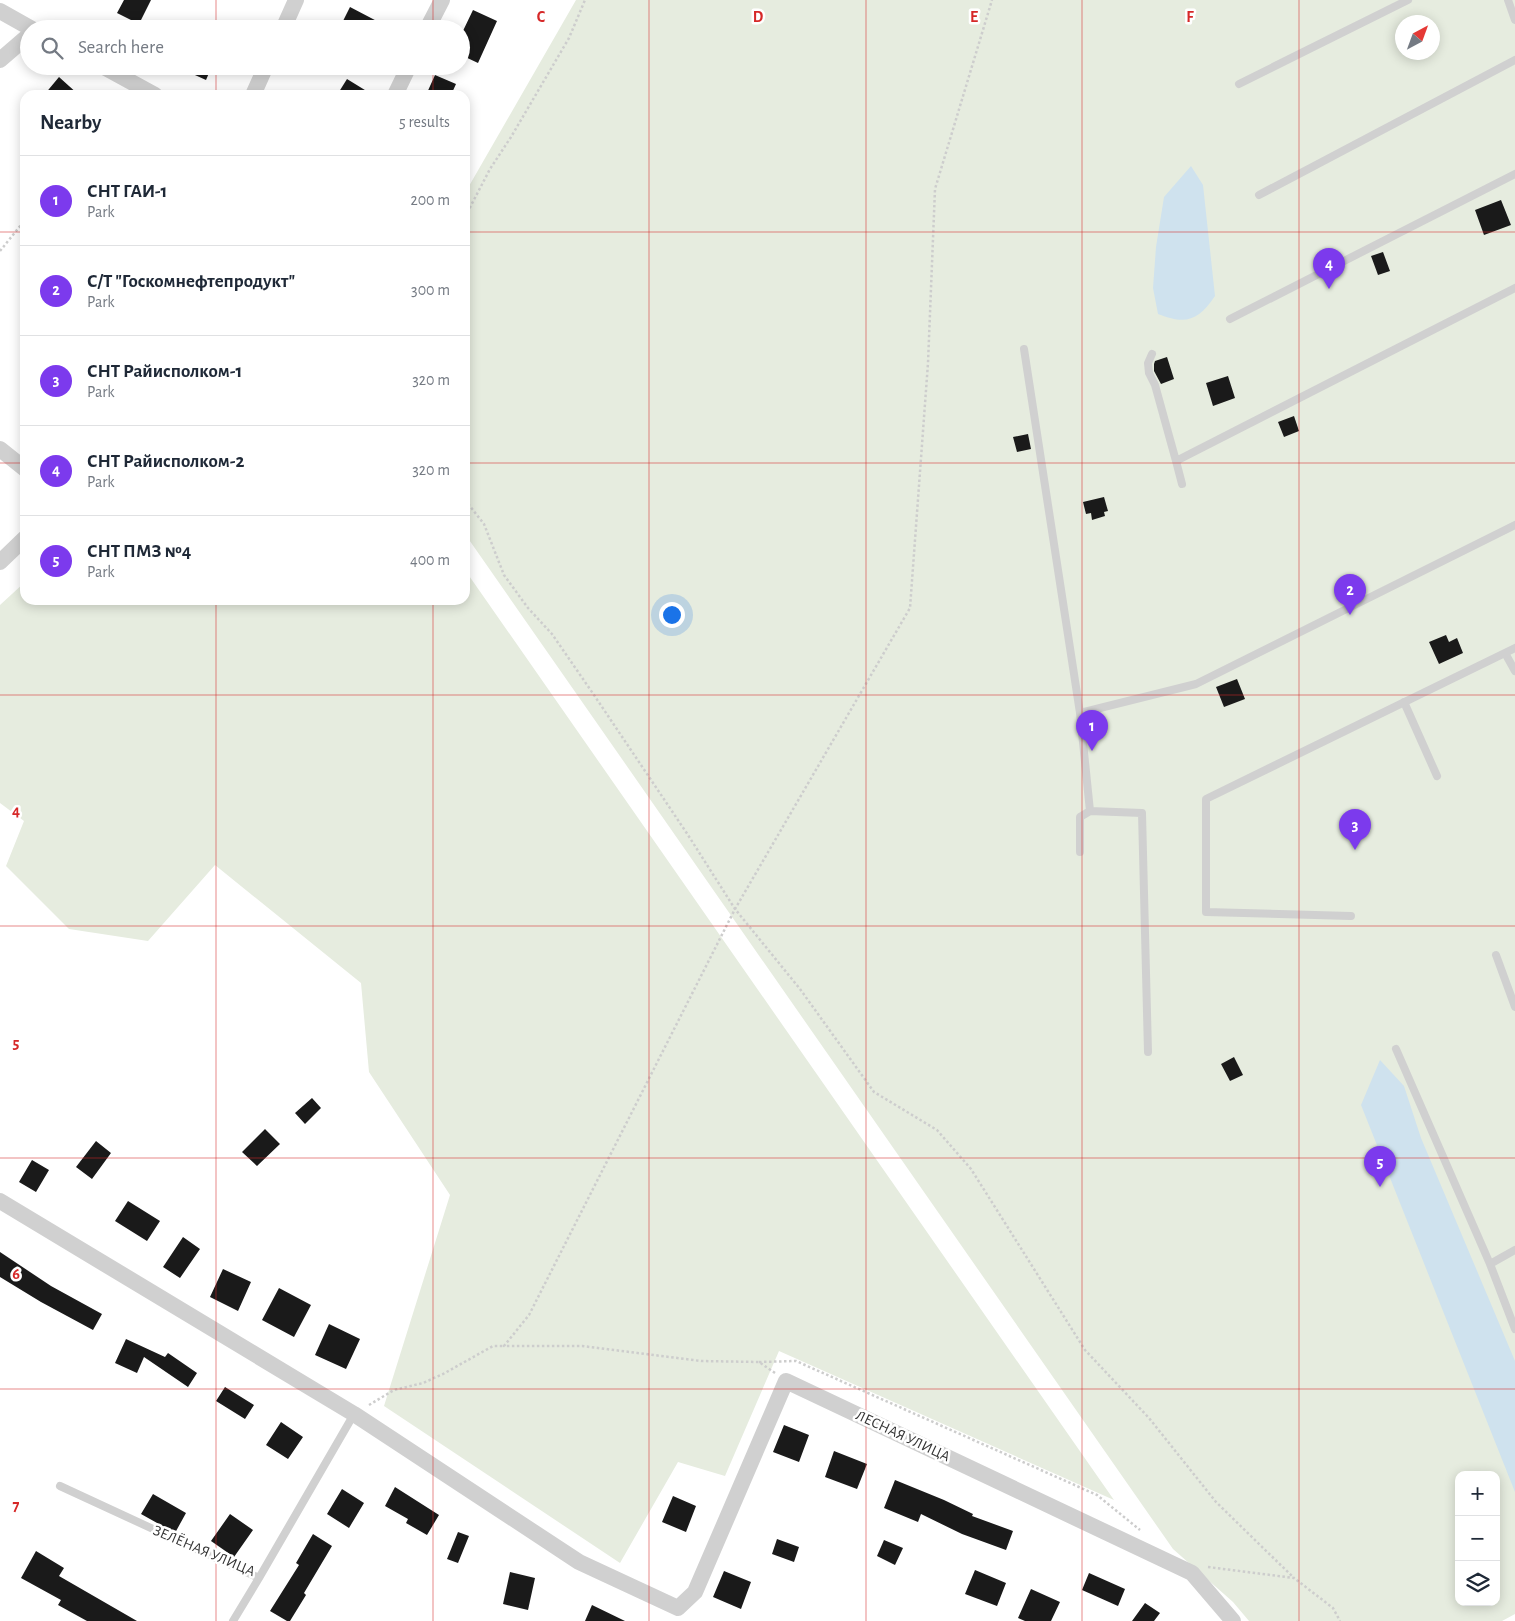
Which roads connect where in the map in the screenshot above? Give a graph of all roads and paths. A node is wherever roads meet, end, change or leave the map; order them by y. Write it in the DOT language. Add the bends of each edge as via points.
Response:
graph roads {
  1 [pos="296,0"];
  2 [pos="442,0"];
  3 [pos="585,0"];
  4 [pos="992,0"];
  5 [pos="1408,0"];
  6 [pos="1508,0"];
  7 [pos="0,11"];
  8 [pos="287,20"];
  9 [pos="432,20"];
  10 [pos="1515,20"];
  11 [pos="20,22"];
  12 [pos="20,43"];
  13 [pos="0,60"];
  14 [pos="1515,60"];
  15 [pos="118,75"];
  16 [pos="262,75"];
  17 [pos="405,75"];
  18 [pos="1239,84"];
  19 [pos="146,90"];
  20 [pos="255,90"];
  21 [pos="397,90"];
  22 [pos="1515,174"];
  23 [pos="1260,195"];
  24 [pos="470,208"];
  25 [pos="20,226"];
  26 [pos="0,251"];
  27 [pos="1515,288"];
  28 [pos="1230,319"];
  29 [pos="1024,349"];
  30 [pos="1152,354"];
  31 [pos="0,449"];
  32 [pos="1176,461"];
  33 [pos="20,465"];
  34 [pos="1182,484"];
  35 [pos="470,506"];
  36 [pos="1515,525"];
  37 [pos="20,543"];
  38 [pos="0,562"];
  39 [pos="1515,648"];
  40 [pos="1505,653"];
  41 [pos="1515,671"];
  42 [pos="1404,702"];
  43 [pos="1080,714"];
  44 [pos="1437,776"];
  45 [pos="1090,811"];
  46 [pos="1080,852"];
  47 [pos="735,909"];
  48 [pos="1351,916"];
  49 [pos="1496,955"];
  50 [pos="1515,1007"];
  51 [pos="1396,1049"];
  52 [pos="1148,1052"];
  53 [pos="0,1201"];
  54 [pos="1515,1250"];
  55 [pos="1490,1264"];
  56 [pos="1515,1329"];
  57 [pos="504,1346"];
  58 [pos="759,1362"];
  59 [pos="786,1381"];
  60 [pos="354,1414"];
  61 [pos="60,1486"];
  62 [pos="1142,1532"];
  63 [pos="1199,1565"];
  64 [pos="259,1578"];
  65 [pos="1294,1578"];
  66 [pos="233,1621"];
  67 [pos="1233,1621"];
  68 [pos="1340,1621"];
  1 -- 8 [label="street"];
  2 -- 9 [label="street"];
  3 -- 24 [label="path" via="569,38"];
  4 -- 47 [label="path" via="935,190 928,363 910,608"];
  5 -- 18 [label="lane"];
  6 -- 10 [label="lane"];
  7 -- 11 [label="street"];
  12 -- 13 [label="street"];
  14 -- 23 [label="lane"];
  15 -- 19 [label="street"];
  16 -- 20 [label="street"];
  17 -- 21 [label="street"];
  22 -- 28 [label="lane"];
  25 -- 26 [label="path"];
  27 -- 32 [label="lane"];
  29 -- 43 [label="lane"];
  30 -- 32 [label="lane" via="1148,363 1149,373"];
  31 -- 33 [label="street"];
  32 -- 34 [label="lane"];
  35 -- 47 [label="path" via="484,524 504,576 552,634"];
  36 -- 43 [label="lane" via="1196,684"];
  37 -- 38 [label="street"];
  39 -- 40 [label="lane"];
  40 -- 41 [label="lane"];
  40 -- 42 [label="lane"];
  42 -- 44 [label="lane"];
  42 -- 48 [label="lane" via="1206,799 1206,912"];
  43 -- 45 [label="lane"];
  45 -- 46 [label="lane" via="1080,817"];
  45 -- 52 [label="lane" via="1142,814"];
  47 -- 57 [label="path" via="529,1314"];
  47 -- 65 [label="path" via="800,989 874,1092 937,1130 971,1168 1085,1350 1149,1418 1216,1502"];
  49 -- 50 [label="lane"];
  51 -- 55 [label="lane"];
  53 -- 60 [label="street"];
  54 -- 55 [label="lane"];
  55 -- 56 [label="lane"];
  57 -- 58 [label="path" via="582,1346 701,1361"];
  57 -- 60 [label="path" via="493,1346 423,1383 394,1390"];
  58 -- 59 [label="path"];
  58 -- 62 [label="path" via="796,1361 1097,1494"];
  59 -- 60 [label="street" via="695,1592 678,1608 579,1562"];
  59 -- 67 [label="street, ЛЕСНАЯ УЛИЦА" via="1192,1573"];
  60 -- 64 [label="lane, ЗЕЛЁНАЯ УЛИЦА"];
  61 -- 64 [label="lane, ЗЕЛЁНАЯ УЛИЦА"];
  63 -- 65 [label="path"];
  64 -- 66 [label="lane"];
  65 -- 68 [label="path" via="1333,1608"];
}
